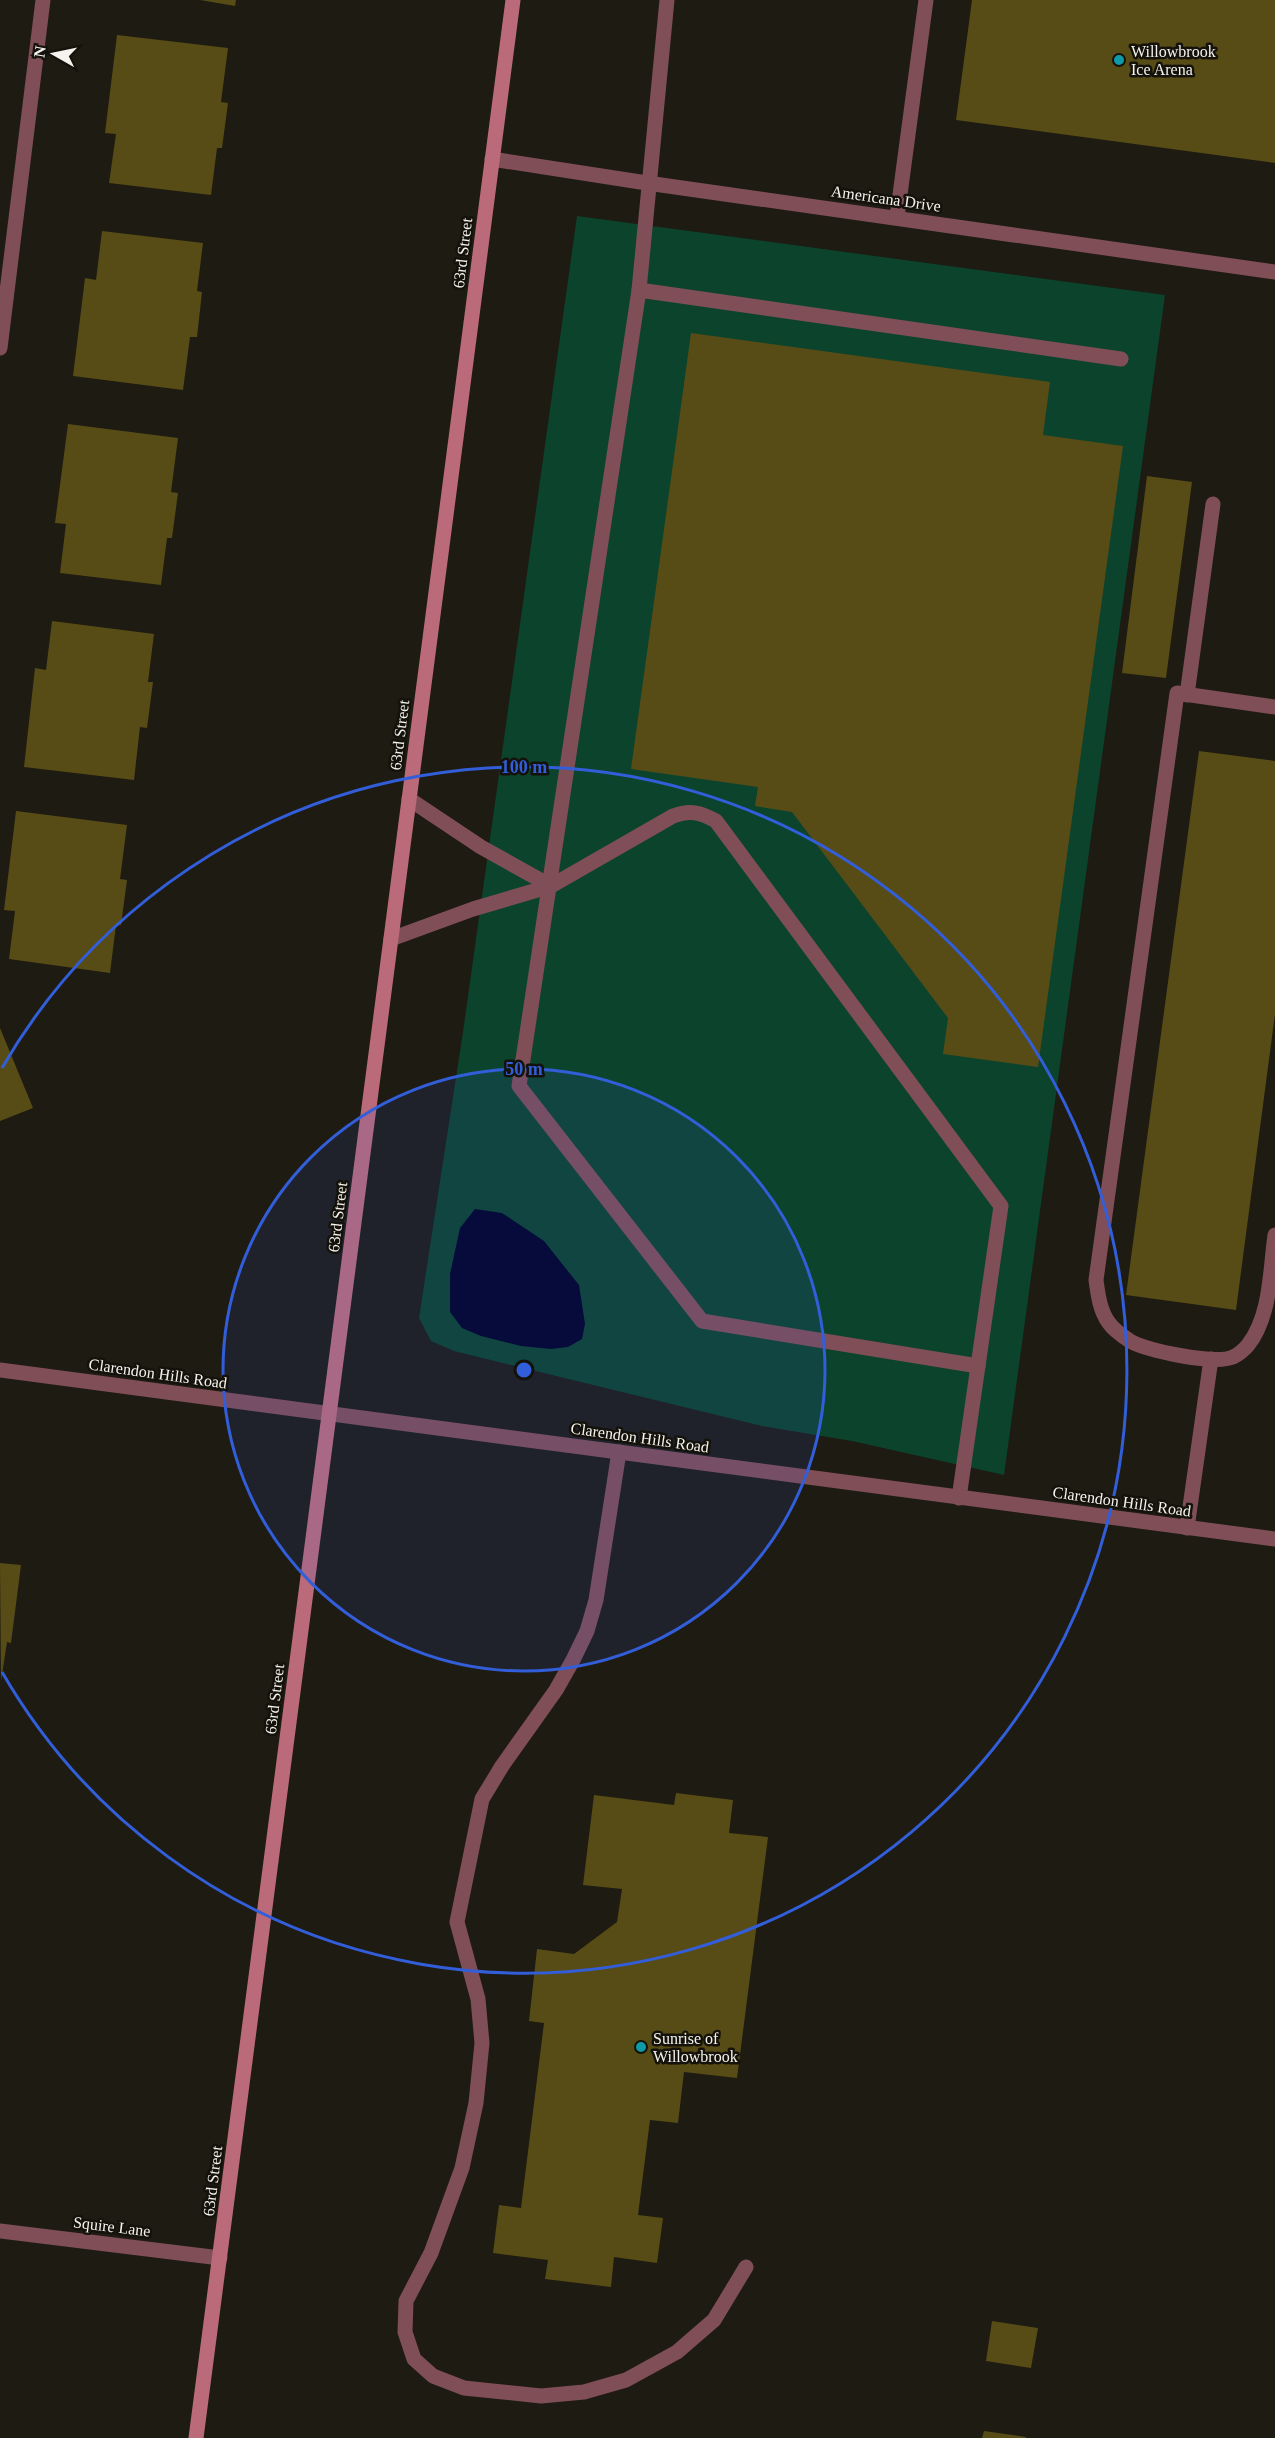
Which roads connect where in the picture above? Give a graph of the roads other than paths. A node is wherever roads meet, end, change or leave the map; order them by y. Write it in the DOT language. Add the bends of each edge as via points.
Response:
graph roads {
  1 [pos="43,0"];
  2 [pos="513,0"];
  3 [pos="667,0"];
  4 [pos="926,0"];
  5 [pos="492,159"];
  6 [pos="647,183"];
  7 [pos="897,217"];
  8 [pos="1275,272"];
  9 [pos="639,290"];
  10 [pos="0,348"];
  11 [pos="1121,359"];
  12 [pos="1213,504"];
  13 [pos="1187,694"];
  14 [pos="1275,707"];
  15 [pos="409,799"];
  16 [pos="551,886"];
  17 [pos="391,939"];
  18 [pos="1275,1235"];
  19 [pos="1211,1359"];
  20 [pos="978,1366"];
  21 [pos="0,1370"];
  22 [pos="329,1414"];
  23 [pos="619,1452"];
  24 [pos="959,1498"];
  25 [pos="1187,1528"];
  26 [pos="1275,1539"];
  27 [pos="0,2231"];
  28 [pos="220,2258"];
  29 [pos="746,2267"];
  30 [pos="196,2438"];
  1 -- 10 [label="street"];
  2 -- 5 [label="main road, 63rd Street"];
  3 -- 6 [label="street"];
  4 -- 7 [label="street"];
  5 -- 6 [label="street, Americana Drive"];
  5 -- 15 [label="main road, 63rd Street"];
  6 -- 7 [label="street, Americana Drive"];
  6 -- 9 [label="street"];
  7 -- 8 [label="street, Americana Drive"];
  9 -- 11 [label="street"];
  9 -- 16 [label="street"];
  12 -- 13 [label="street"];
  13 -- 14 [label="street"];
  13 -- 19 [label="street" via="1177,693 1096,1280 1099,1303 1109,1324 1130,1341 1170,1354"];
  15 -- 16 [label="street" via="481,847"];
  15 -- 17 [label="main road, 63rd Street"];
  16 -- 17 [label="street"];
  16 -- 20 [label="street" via="519,1086 702,1321"];
  16 -- 20 [label="street" via="673,816 688,811 716,821 1001,1206"];
  17 -- 22 [label="main road, 63rd Street"];
  18 -- 19 [label="street" via="1266,1305 1256,1332 1247,1347 1233,1357"];
  19 -- 25 [label="street"];
  20 -- 24 [label="street"];
  21 -- 22 [label="street, Clarendon Hills Road"];
  22 -- 23 [label="street, Clarendon Hills Road"];
  22 -- 28 [label="main road, 63rd Street"];
  23 -- 24 [label="street, Clarendon Hills Road"];
  23 -- 29 [label="street" via="596,1600 587,1630 556,1690 482,1799 458,1922 478,1999 482,2043 476,2103 462,2168 431,2253 405,2301 405,2332 420,2365 433,2376 464,2388 541,2396 584,2392 626,2380 677,2352 714,2320"];
  24 -- 25 [label="street, Clarendon Hills Road"];
  25 -- 26 [label="street, Clarendon Hills Road"];
  27 -- 28 [label="street, Squire Lane"];
  28 -- 30 [label="main road, 63rd Street"];
}
